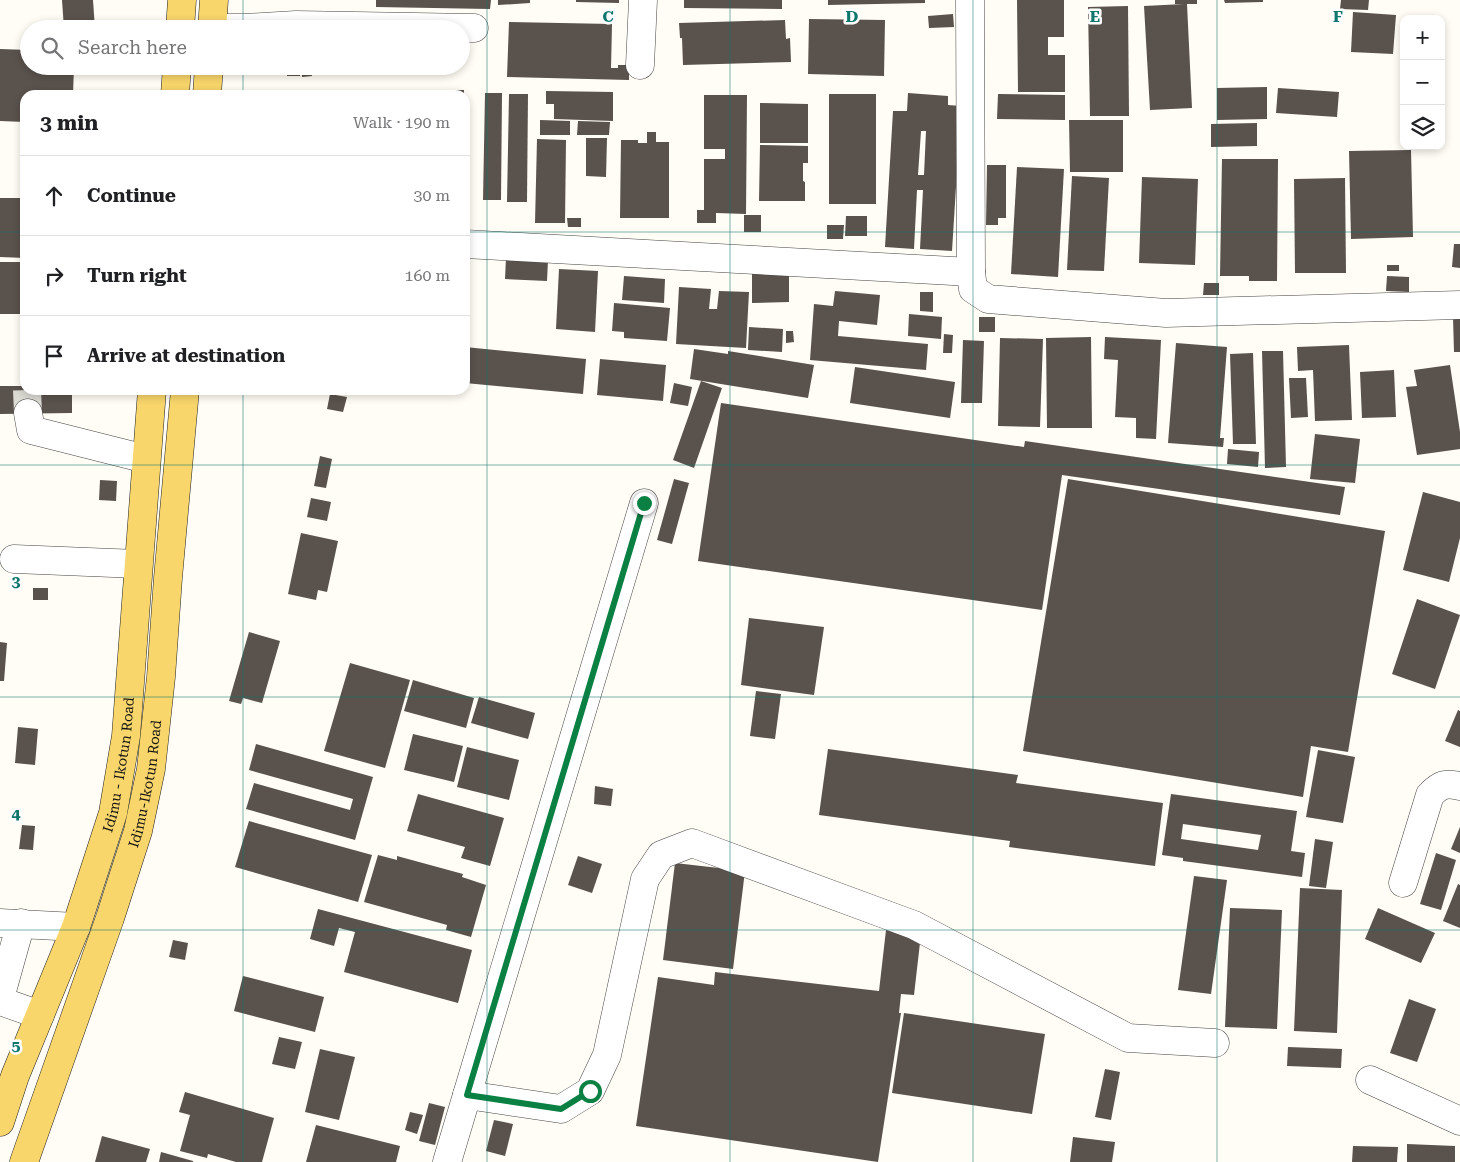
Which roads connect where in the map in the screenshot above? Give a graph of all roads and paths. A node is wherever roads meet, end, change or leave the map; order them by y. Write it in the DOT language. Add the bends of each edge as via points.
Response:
graph roads {
  1 [pos="182,0"];
  2 [pos="214,0"];
  3 [pos="643,0"];
  4 [pos="970,0"];
  5 [pos="181,20"];
  6 [pos="213,20"];
  7 [pos="470,28"];
  8 [pos="474,28"];
  9 [pos="640,65"];
  10 [pos="176,75"];
  11 [pos="208,75"];
  12 [pos="175,90"];
  13 [pos="207,90"];
  14 [pos="470,244"];
  15 [pos="971,272"];
  16 [pos="1460,305"];
  17 [pos="152,395"];
  18 [pos="185,395"];
  19 [pos="28,413"];
  20 [pos="146,459"];
  21 [pos="644,503"];
  22 [pos="14,560"];
  23 [pos="138,564"];
  24 [pos="1460,786"];
  25 [pos="1403,883"];
  26 [pos="11,923"];
  27 [pos="76,927"];
  28 [pos="0,999"];
  29 [pos="40,1015"];
  30 [pos="1215,1043"];
  31 [pos="8,1074"];
  32 [pos="1370,1080"];
  33 [pos="467,1095"];
  34 [pos="1460,1121"];
  35 [pos="0,1122"];
  36 [pos="24,1162"];
  37 [pos="447,1162"];
  1 -- 5 [label="main road"];
  2 -- 6 [label="main road"];
  3 -- 9 [label="street"];
  4 -- 15 [label="street"];
  7 -- 8 [label="street"];
  10 -- 12 [label="main road"];
  11 -- 13 [label="main road"];
  14 -- 15 [label="street"];
  15 -- 16 [label="street" via="973,289 988,299 1166,314"];
  17 -- 20 [label="main road, Idimu - Ikotun Road"];
  18 -- 36 [label="main road, Idimu-Ikotun Road" via="162,677 151,769 138,831 110,918"];
  19 -- 20 [label="street" via="31,430"];
  20 -- 23 [label="main road, Idimu - Ikotun Road"];
  21 -- 33 [label="street"];
  22 -- 23 [label="street"];
  23 -- 27 [label="main road, Idimu - Ikotun Road" via="126,736 113,813"];
  24 -- 25 [label="street" via="1438,786 1430,795"];
  26 -- 27 [label="street"];
  26 -- 28 [label="street"];
  27 -- 29 [label="main road, Idimu - Ikotun Road"];
  28 -- 29 [label="street"];
  29 -- 31 [label="main road, Idimu - Ikotun Road"];
  30 -- 33 [label="street" via="1128,1038 914,924 692,843 661,855 645,879 607,1055 590,1091 561,1109"];
  31 -- 35 [label="main road, Idimu - Ikotun Road"];
  32 -- 34 [label="street"];
  33 -- 37 [label="street"];
}
